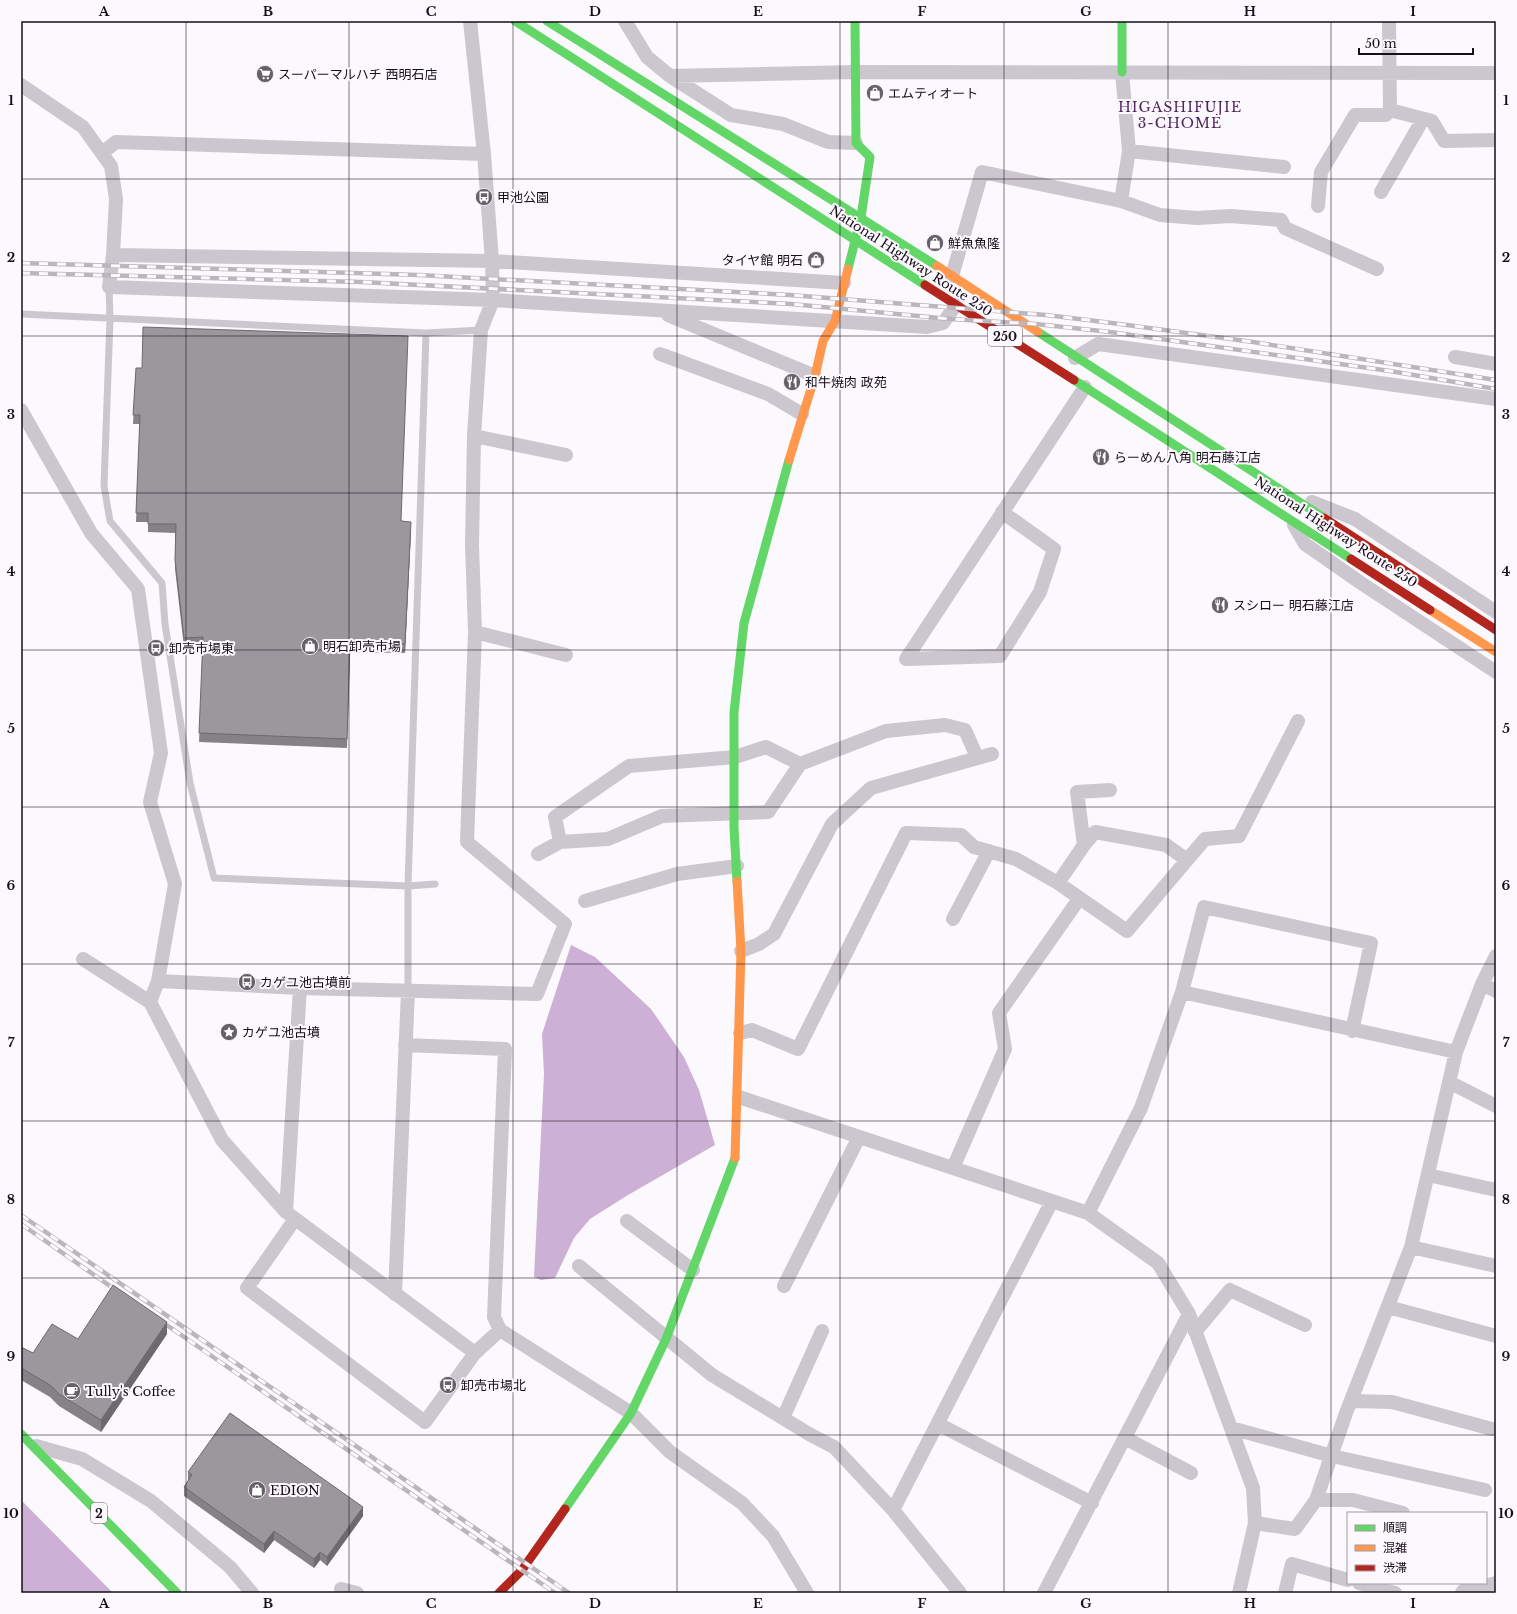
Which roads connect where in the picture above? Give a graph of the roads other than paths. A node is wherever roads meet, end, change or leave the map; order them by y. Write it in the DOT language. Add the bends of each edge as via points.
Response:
graph roads {
  1 [pos="470,21"];
  2 [pos="515,21"];
  3 [pos="547,21"];
  4 [pos="625,21"];
  5 [pos="855,21"];
  6 [pos="1122,21"];
  7 [pos="1389,21"];
  8 [pos="855,72"];
  9 [pos="1122,72"];
  10 [pos="1390,73"];
  11 [pos="1496,73"];
  12 [pos="670,76"];
  13 [pos="21,85"];
  14 [pos="1390,110"];
  15 [pos="1423,119"];
  16 [pos="1496,140"];
  17 [pos="856,143"];
  18 [pos="1129,151"];
  19 [pos="102,153"];
  20 [pos="484,154"];
  21 [pos="1284,167"];
  22 [pos="1381,192"];
  23 [pos="1121,201"];
  24 [pos="1318,206"];
  25 [pos="861,217"];
  26 [pos="854,239"];
  27 [pos="113,255"];
  28 [pos="492,261"];
  29 [pos="1377,269"];
  30 [pos="952,276"];
  31 [pos="844,283"];
  32 [pos="109,287"];
  33 [pos="493,300"];
  34 [pos="956,305"];
  35 [pos="657,310"];
  36 [pos="21,314"];
  37 [pos="110,319"];
  38 [pos="835,321"];
  39 [pos="481,330"];
  40 [pos="426,333"];
  41 [pos="660,354"];
  42 [pos="1455,357"];
  43 [pos="1075,358"];
  44 [pos="1496,364"];
  45 [pos="815,376"];
  46 [pos="1085,387"];
  47 [pos="1496,399"];
  48 [pos="21,410"];
  49 [pos="802,414"];
  50 [pos="474,436"];
  51 [pos="566,455"];
  52 [pos="1268,483"];
  53 [pos="1002,512"];
  54 [pos="1290,518"];
  55 [pos="1496,612"];
  56 [pos="1496,630"];
  57 [pos="476,632"];
  58 [pos="1496,652"];
  59 [pos="566,655"];
  60 [pos="1496,672"];
  61 [pos="1298,721"];
  62 [pos="992,754"];
  63 [pos="735,757"];
  64 [pos="977,757"];
  65 [pos="800,764"];
  66 [pos="1110,790"];
  67 [pos="735,814"];
  68 [pos="560,842"];
  69 [pos="1084,845"];
  70 [pos="990,851"];
  71 [pos="538,854"];
  72 [pos="1187,860"];
  73 [pos="737,866"];
  74 [pos="1058,883"];
  75 [pos="435,884"];
  76 [pos="408,886"];
  77 [pos="1079,899"];
  78 [pos="585,901"];
  79 [pos="953,919"];
  80 [pos="741,951"];
  81 [pos="1496,956"];
  82 [pos="83,959"];
  83 [pos="158,981"];
  84 [pos="1482,984"];
  85 [pos="300,988"];
  86 [pos="408,991"];
  87 [pos="1496,991"];
  88 [pos="1182,992"];
  89 [pos="150,1002"];
  90 [pos="1352,1030"];
  91 [pos="740,1033"];
  92 [pos="405,1045"];
  93 [pos="1456,1052"];
  94 [pos="1448,1082"];
  95 [pos="739,1097"];
  96 [pos="1496,1106"];
  97 [pos="860,1137"];
  98 [pos="953,1168"];
  99 [pos="1428,1175"];
  100 [pos="1496,1190"];
  101 [pos="1052,1201"];
  102 [pos="1088,1213"];
  103 [pos="291,1215"];
  104 [pos="627,1221"];
  105 [pos="1411,1247"];
  106 [pos="579,1266"];
  107 [pos="1496,1266"];
  108 [pos="693,1270"];
  109 [pos="784,1286"];
  110 [pos="395,1294"];
  111 [pos="1388,1307"];
  112 [pos="1189,1314"];
  113 [pos="1305,1325"];
  114 [pos="500,1330"];
  115 [pos="822,1331"];
  116 [pos="1195,1332"];
  117 [pos="1496,1336"];
  118 [pos="666,1339"];
  119 [pos="475,1353"];
  120 [pos="1351,1401"];
  121 [pos="631,1413"];
  122 [pos="782,1418"];
  123 [pos="938,1424"];
  124 [pos="1231,1428"];
  125 [pos="1492,1429"];
  126 [pos="21,1434"];
  127 [pos="1125,1438"];
  128 [pos="33,1446"];
  129 [pos="1332,1456"];
  130 [pos="1191,1472"];
  131 [pos="1485,1490"];
  132 [pos="1316,1500"];
  133 [pos="1092,1503"];
  134 [pos="893,1510"];
  135 [pos="1399,1512"];
  136 [pos="1255,1523"];
  137 [pos="1347,1580"];
  138 [pos="1496,1583"];
  139 [pos="1363,1584"];
  140 [pos="341,1589"];
  141 [pos="177,1593"];
  142 [pos="252,1593"];
  143 [pos="357,1593"];
  144 [pos="499,1593"];
  145 [pos="807,1593"];
  146 [pos="960,1593"];
  147 [pos="1044,1593"];
  148 [pos="1240,1593"];
  149 [pos="1285,1593"];
  150 [pos="1395,1593"];
  151 [pos="1462,1593"];
  1 -- 20 [label="street"];
  2 -- 26 [label="main road, National Highway Route 250 / 250"];
  3 -- 25 [label="main road, National Highway Route 250 / 250"];
  4 -- 12 [label="street" via="647,57"];
  5 -- 8 [label="main road"];
  6 -- 9 [label="main road"];
  7 -- 10 [label="street"];
  8 -- 9 [label="street"];
  8 -- 12 [label="street"];
  8 -- 17 [label="main road"];
  9 -- 10 [label="street"];
  9 -- 18 [label="street"];
  10 -- 11 [label="street"];
  10 -- 14 [label="street"];
  12 -- 17 [label="street" via="731,115 783,124 828,142"];
  13 -- 19 [label="street" via="83,127"];
  14 -- 15 [label="street"];
  14 -- 24 [label="street" via="1386,115 1355,115 1321,172"];
  15 -- 16 [label="street" via="1432,122 1444,141"];
  15 -- 22 [label="street"];
  17 -- 25 [label="main road" via="870,158"];
  18 -- 21 [label="street"];
  18 -- 23 [label="street"];
  19 -- 20 [label="street" via="116,142"];
  19 -- 27 [label="street" via="111,166 116,199"];
  20 -- 28 [label="street"];
  23 -- 29 [label="street" via="1160,215 1281,220 1285,228"];
  23 -- 30 [label="street" via="982,172"];
  25 -- 26 [label="main road"];
  25 -- 30 [label="main road, National Highway Route 250 / 250"];
  26 -- 31 [label="main road"];
  26 -- 34 [label="main road, National Highway Route 250 / 250"];
  27 -- 28 [label="street"];
  27 -- 32 [label="street"];
  28 -- 31 [label="street"];
  28 -- 33 [label="street"];
  30 -- 43 [label="main road, National Highway Route 250 / 250"];
  31 -- 38 [label="main road"];
  32 -- 33 [label="street"];
  32 -- 37 [label="lane"];
  33 -- 35 [label="street"];
  33 -- 39 [label="street"];
  34 -- 38 [label="street" via="943,323 927,326"];
  34 -- 46 [label="main road, National Highway Route 250 / 250"];
  35 -- 38 [label="street"];
  35 -- 45 [label="street"];
  36 -- 37 [label="lane"];
  37 -- 40 [label="lane"];
  37 -- 76 [label="lane" via="104,486 110,521 162,583 165,624 190,783 214,878"];
  38 -- 45 [label="main road" via="823,341"];
  39 -- 40 [label="lane"];
  39 -- 50 [label="street"];
  40 -- 76 [label="lane"];
  41 -- 49 [label="street" via="768,394"];
  42 -- 44 [label="street"];
  43 -- 47 [label="street" via="1098,344"];
  43 -- 52 [label="main road, National Highway Route 250 / 250"];
  45 -- 49 [label="main road"];
  46 -- 53 [label="street"];
  46 -- 54 [label="main road, National Highway Route 250 / 250"];
  48 -- 83 [label="street" via="91,533 138,588 161,753 150,802 175,884"];
  49 -- 63 [label="main road" via="744,623 734,712"];
  50 -- 51 [label="street"];
  50 -- 57 [label="street" via="472,546"];
  52 -- 55 [label="street" via="1355,519"];
  52 -- 56 [label="main road, National Highway Route 250 / 250"];
  53 -- 53 [label="street" via="989,531 906,659 1000,656 1040,592 1054,549"];
  54 -- 58 [label="main road, National Highway Route 250 / 250"];
  54 -- 60 [label="street" via="1305,544"];
  57 -- 59 [label="street"];
  57 -- 86 [label="street" via="467,842 566,924 537,994"];
  61 -- 72 [label="street" via="1239,836 1205,839"];
  62 -- 64 [label="street"];
  63 -- 65 [label="street" via="766,747"];
  63 -- 67 [label="main road"];
  63 -- 68 [label="street" via="629,766 556,816"];
  64 -- 65 [label="street" via="965,730 945,725 886,731"];
  64 -- 80 [label="street" via="871,788 832,824 774,934 759,944"];
  65 -- 67 [label="street" via="768,812"];
  66 -- 69 [label="street" via="1077,792"];
  67 -- 68 [label="street" via="662,816 608,839"];
  67 -- 73 [label="main road"];
  68 -- 71 [label="street"];
  69 -- 72 [label="street" via="1095,832 1166,845"];
  69 -- 74 [label="street"];
  70 -- 74 [label="street" via="1016,859"];
  70 -- 79 [label="street"];
  70 -- 91 [label="street" via="974,847 961,835 906,833 798,1049 752,1030"];
  72 -- 77 [label="street" via="1127,931"];
  73 -- 78 [label="street" via="677,874"];
  73 -- 80 [label="main road"];
  74 -- 77 [label="street"];
  75 -- 76 [label="lane"];
  76 -- 86 [label="lane"];
  77 -- 98 [label="street" via="999,1013 1005,1049"];
  80 -- 91 [label="main road"];
  81 -- 84 [label="street"];
  82 -- 89 [label="street"];
  83 -- 85 [label="street"];
  83 -- 89 [label="street"];
  84 -- 87 [label="street"];
  84 -- 93 [label="street"];
  85 -- 86 [label="street"];
  85 -- 103 [label="street"];
  86 -- 92 [label="street"];
  88 -- 90 [label="street"];
  88 -- 90 [label="street" via="1204,907 1371,943"];
  88 -- 102 [label="street" via="1141,1108"];
  89 -- 103 [label="street" via="222,1140"];
  90 -- 93 [label="street"];
  91 -- 95 [label="main road"];
  92 -- 110 [label="street"];
  92 -- 114 [label="street" via="505,1049 494,1317"];
  93 -- 94 [label="street"];
  94 -- 96 [label="street"];
  94 -- 99 [label="street"];
  95 -- 97 [label="street"];
  95 -- 108 [label="main road" via="736,1155"];
  97 -- 98 [label="street"];
  97 -- 109 [label="street"];
  98 -- 101 [label="street"];
  99 -- 100 [label="street"];
  99 -- 105 [label="street"];
  101 -- 102 [label="street"];
  101 -- 123 [label="street"];
  102 -- 112 [label="street" via="1158,1263"];
  103 -- 110 [label="street"];
  103 -- 119 [label="street" via="247,1288 425,1422"];
  104 -- 108 [label="street"];
  105 -- 107 [label="street"];
  105 -- 111 [label="street"];
  106 -- 118 [label="street"];
  108 -- 118 [label="main road"];
  110 -- 119 [label="street"];
  111 -- 117 [label="street"];
  111 -- 120 [label="street"];
  112 -- 116 [label="street"];
  112 -- 127 [label="street"];
  113 -- 116 [label="street" via="1230,1290"];
  114 -- 119 [label="street"];
  114 -- 121 [label="street"];
  115 -- 122 [label="street"];
  116 -- 124 [label="street"];
  118 -- 121 [label="main road"];
  118 -- 122 [label="street" via="712,1375"];
  120 -- 125 [label="street" via="1392,1402"];
  120 -- 129 [label="street"];
  121 -- 144 [label="main road" via="522,1570"];
  121 -- 145 [label="street" via="670,1452 742,1503 773,1536"];
  122 -- 134 [label="street" via="834,1447"];
  123 -- 133 [label="street"];
  123 -- 134 [label="street"];
  124 -- 129 [label="street"];
  124 -- 136 [label="street" via="1253,1488"];
  126 -- 128 [label="main road, 2"];
  127 -- 130 [label="street"];
  127 -- 133 [label="street"];
  128 -- 141 [label="main road, 2"];
  128 -- 142 [label="street" via="82,1459 151,1501 230,1567"];
  129 -- 131 [label="street"];
  129 -- 132 [label="street"];
  132 -- 135 [label="street" via="1353,1500"];
  132 -- 136 [label="street" via="1295,1529"];
  133 -- 147 [label="street"];
  134 -- 146 [label="street"];
  136 -- 148 [label="street"];
  137 -- 149 [label="street" via="1292,1564"];
  138 -- 151 [label="street"];
  139 -- 150 [label="street"];
  140 -- 143 [label="street"];
}
